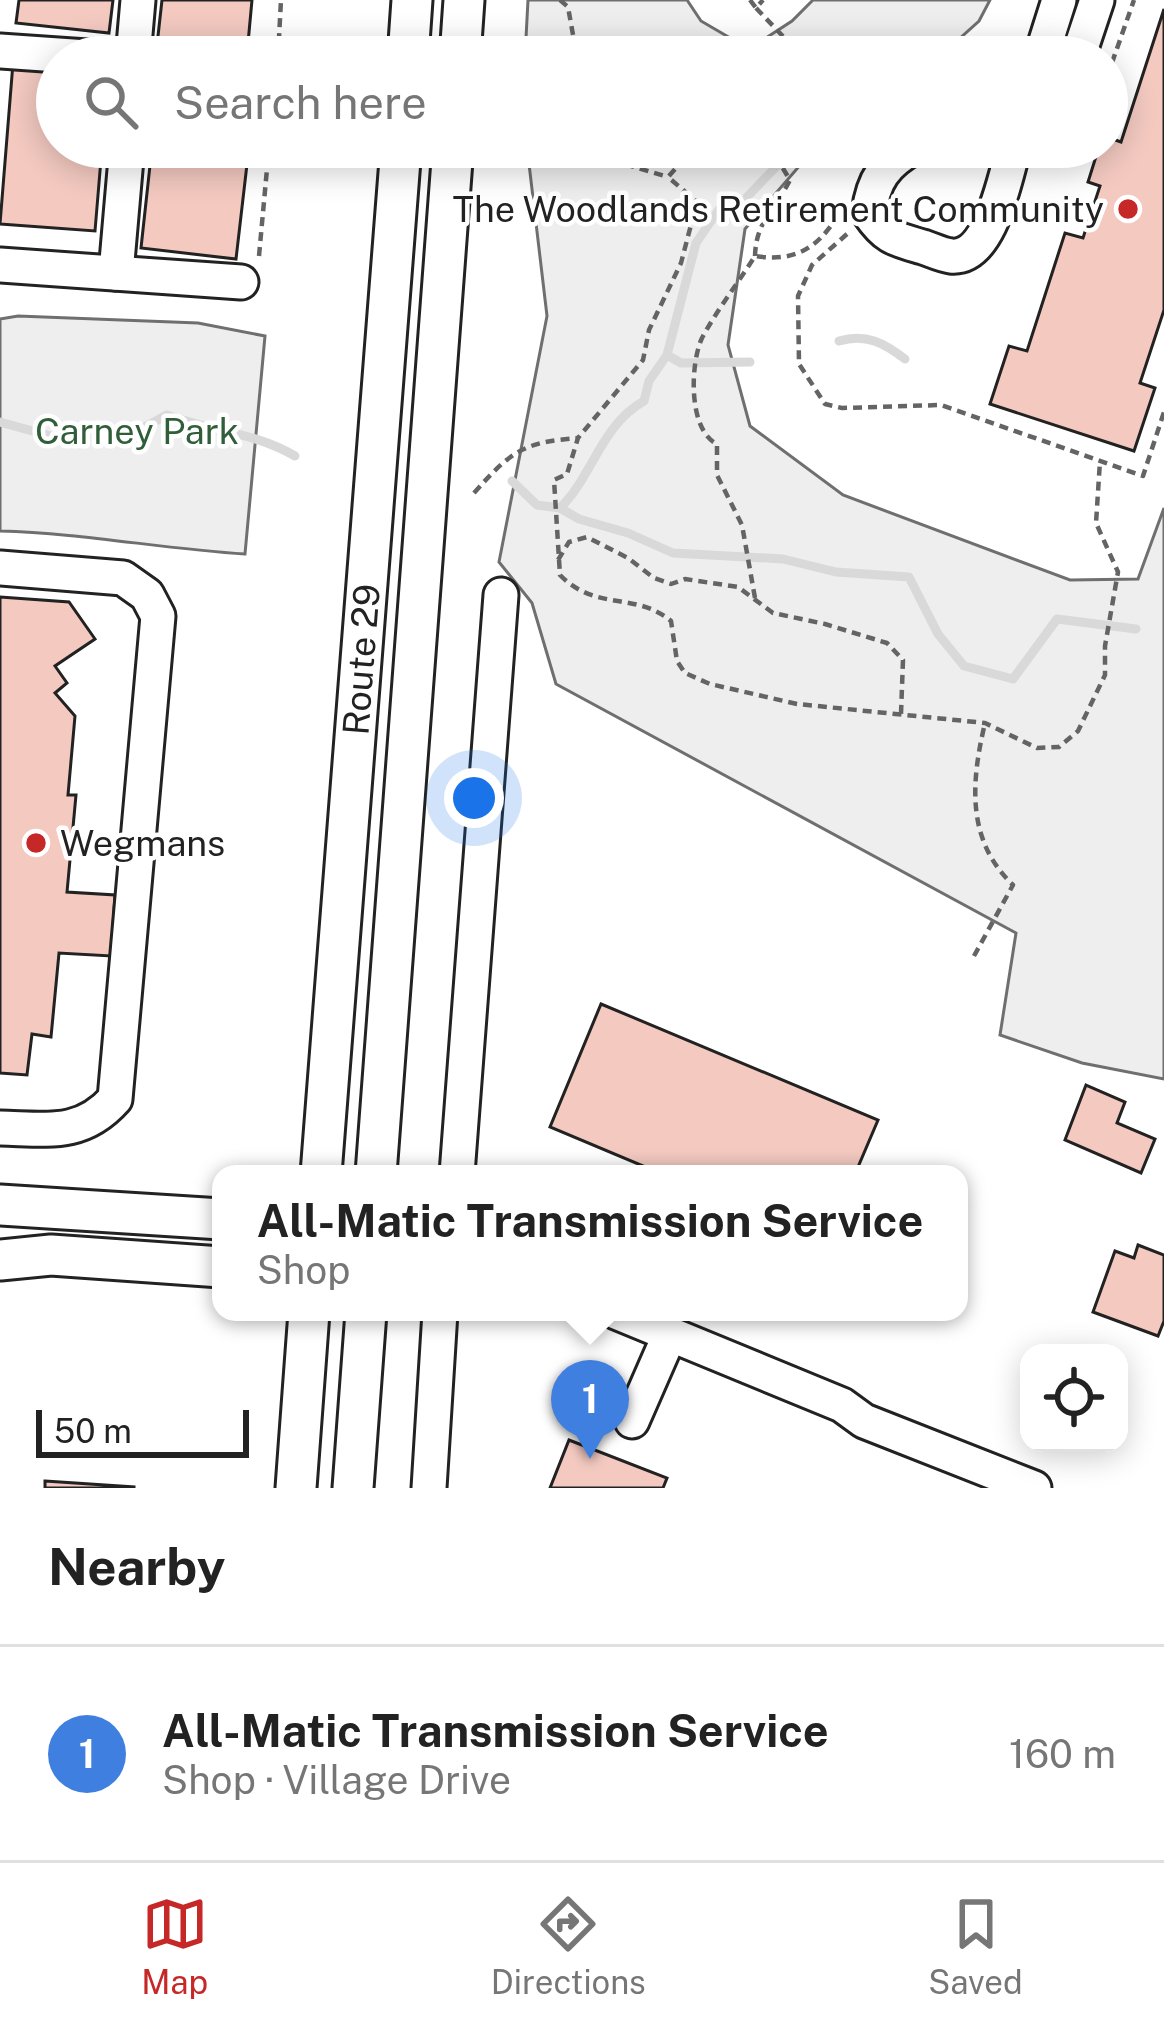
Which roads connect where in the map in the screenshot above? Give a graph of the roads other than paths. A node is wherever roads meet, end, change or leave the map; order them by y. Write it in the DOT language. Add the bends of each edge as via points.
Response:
graph roads {
  1 [pos="138,0"];
  2 [pos="412,0"];
  3 [pos="464,0"];
  4 [pos="1059,0"];
  5 [pos="1097,0"];
  6 [pos="135,36"];
  7 [pos="409,36"];
  8 [pos="461,36"];
  9 [pos="1048,36"];
  10 [pos="1085,36"];
  11 [pos="0,51"];
  12 [pos="36,53"];
  13 [pos="125,168"];
  14 [pos="399,168"];
  15 [pos="452,168"];
  16 [pos="884,168"];
  17 [pos="1008,168"];
  18 [pos="0,266"];
  19 [pos="116,273"];
  20 [pos="241,281"];
  21 [pos="0,568"];
  22 [pos="501,596"];
  23 [pos="0,1128"];
  24 [pos="322,1165"];
  25 [pos="377,1165"];
  26 [pos="458,1165"];
  27 [pos="0,1205"];
  28 [pos="212,1218"];
  29 [pos="0,1260"];
  30 [pos="212,1266"];
  31 [pos="308,1321"];
  32 [pos="365,1321"];
  33 [pos="439,1321"];
  34 [pos="638,1321"];
  35 [pos="670,1334"];
  36 [pos="632,1421"];
  37 [pos="296,1488"];
  38 [pos="353,1488"];
  39 [pos="429,1488"];
  40 [pos="1034,1488"];
  1 -- 6 [label="street"];
  2 -- 7 [label="main road"];
  3 -- 8 [label="main road"];
  4 -- 9 [label="street"];
  5 -- 10 [label="street"];
  11 -- 12 [label="street"];
  13 -- 19 [label="street"];
  14 -- 24 [label="main road, Route 29"];
  15 -- 25 [label="main road, Route 29"];
  16 -- 17 [label="street" via="869,213 859,211 885,236 951,256 981,241"];
  18 -- 19 [label="street"];
  19 -- 20 [label="street"];
  21 -- 23 [label="street" via="123,578 158,616 115,1099 97,1119 66,1129"];
  22 -- 26 [label="street"];
  27 -- 28 [label="main road"];
  29 -- 30 [label="main road" via="51,1255"];
  31 -- 37 [label="main road"];
  32 -- 38 [label="main road"];
  33 -- 39 [label="street"];
  34 -- 35 [label="street"];
  35 -- 36 [label="street"];
  35 -- 40 [label="street"];
}
